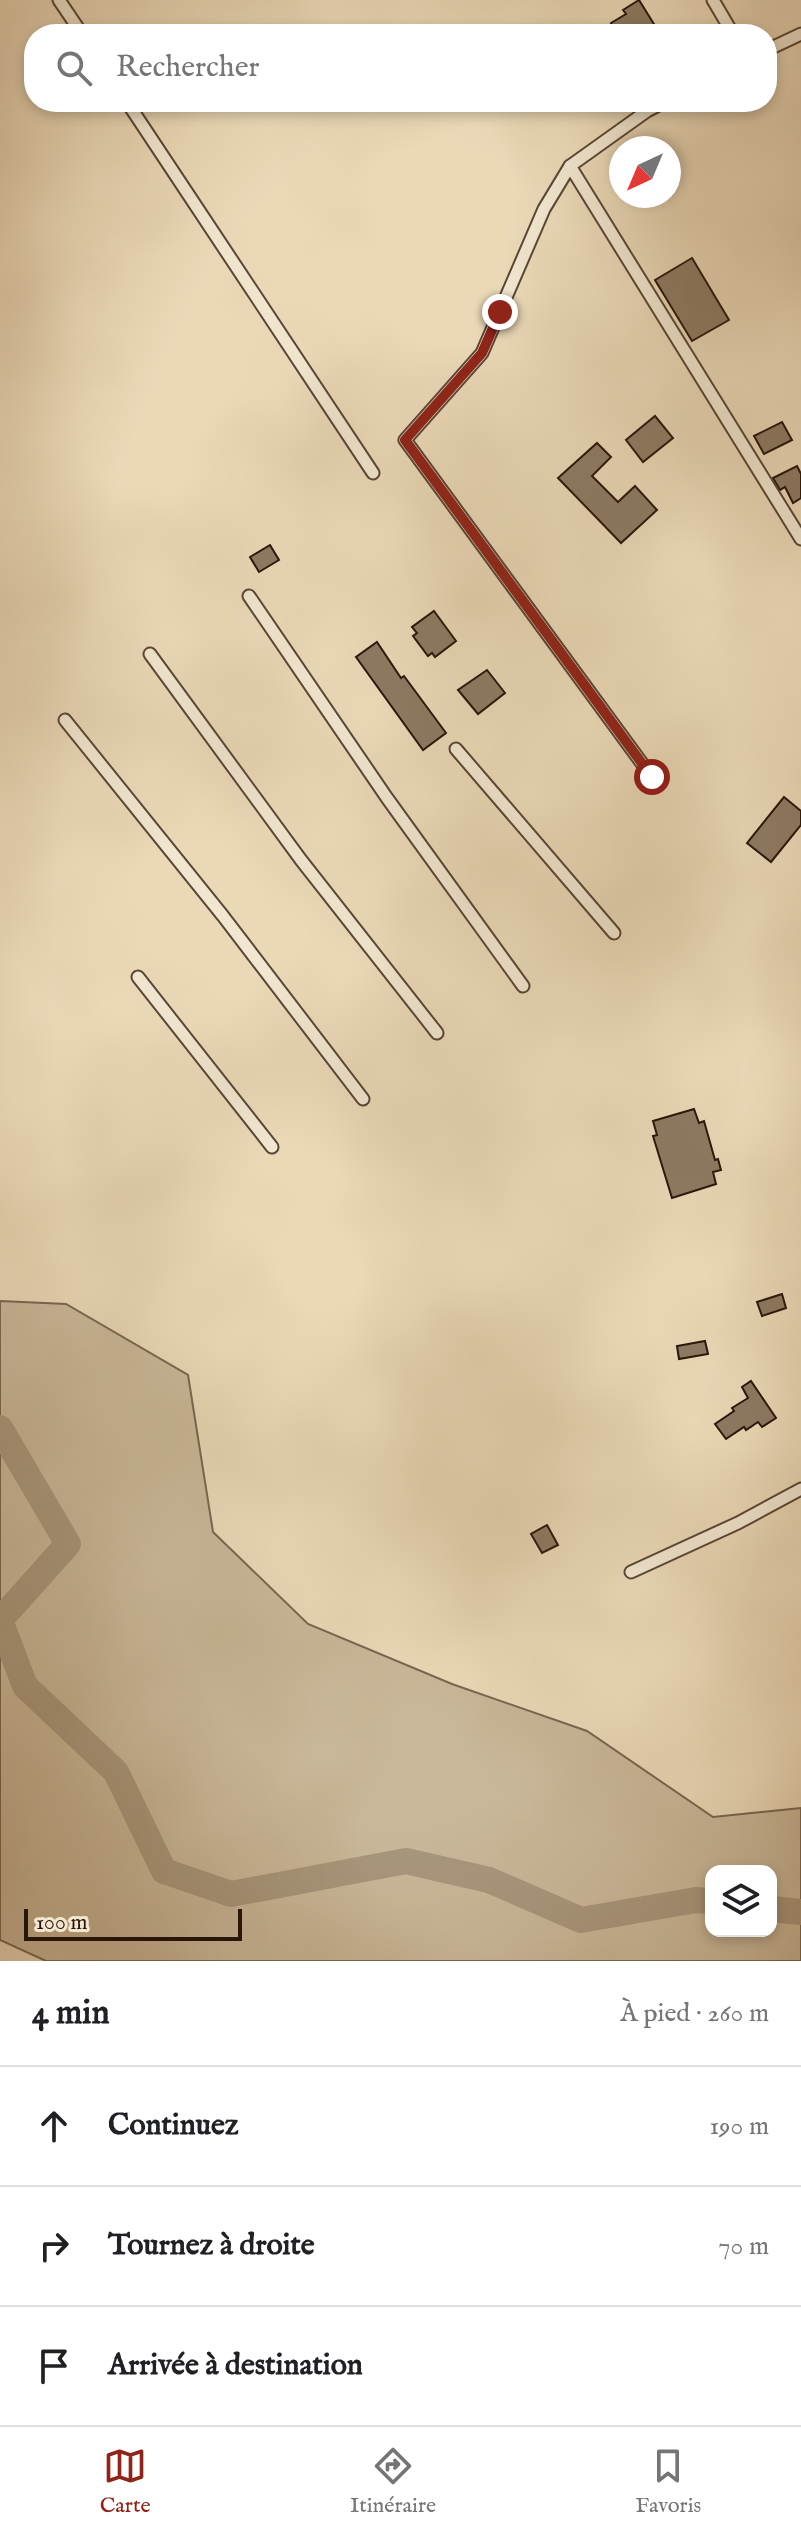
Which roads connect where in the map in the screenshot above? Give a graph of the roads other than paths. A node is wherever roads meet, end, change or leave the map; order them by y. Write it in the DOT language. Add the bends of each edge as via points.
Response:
graph roads {
  1 [pos="59,0"];
  2 [pos="713,0"];
  3 [pos="75,24"];
  4 [pos="727,24"];
  5 [pos="801,34"];
  6 [pos="777,45"];
  7 [pos="134,112"];
  8 [pos="646,112"];
  9 [pos="570,166"];
  10 [pos="373,473"];
  11 [pos="801,539"];
  12 [pos="249,596"];
  13 [pos="150,654"];
  14 [pos="65,720"];
  15 [pos="456,749"];
  16 [pos="652,777"];
  17 [pos="614,933"];
  18 [pos="138,977"];
  19 [pos="523,986"];
  20 [pos="437,1033"];
  21 [pos="363,1099"];
  22 [pos="272,1147"];
  23 [pos="801,1489"];
  24 [pos="631,1572"];
  1 -- 3 [label="street"];
  2 -- 4 [label="street"];
  5 -- 6 [label="street"];
  7 -- 10 [label="street"];
  8 -- 9 [label="street"];
  9 -- 11 [label="street"];
  9 -- 16 [label="street" via="544,209 482,353 405,440"];
  12 -- 19 [label="street"];
  13 -- 20 [label="street"];
  14 -- 21 [label="street"];
  15 -- 17 [label="street"];
  18 -- 22 [label="street"];
  23 -- 24 [label="street"];
}
